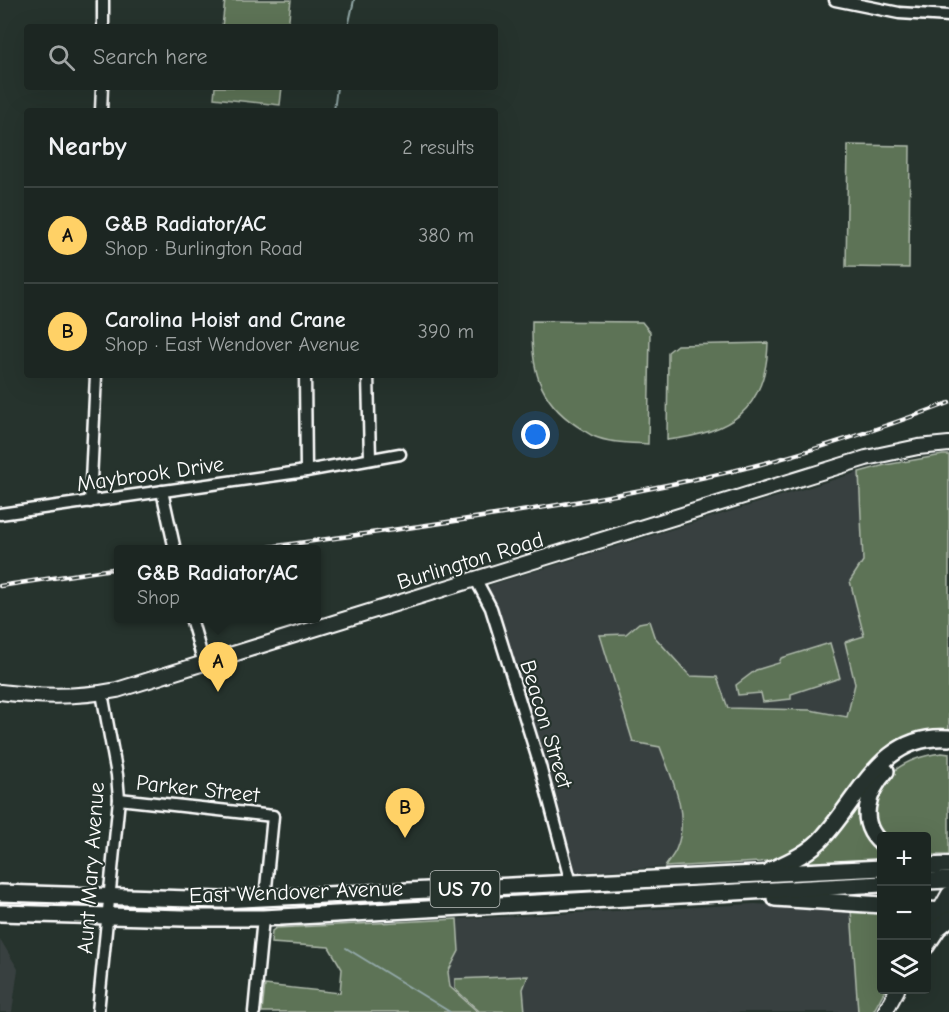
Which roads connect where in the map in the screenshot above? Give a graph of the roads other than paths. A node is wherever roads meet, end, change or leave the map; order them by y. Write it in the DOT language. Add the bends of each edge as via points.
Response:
graph roads {
  1 [pos="103,0"];
  2 [pos="835,0"];
  3 [pos="949,16"];
  4 [pos="103,24"];
  5 [pos="102,90"];
  6 [pos="101,108"];
  7 [pos="96,378"];
  8 [pos="305,378"];
  9 [pos="368,378"];
  10 [pos="947,441"];
  11 [pos="400,454"];
  12 [pos="370,459"];
  13 [pos="306,471"];
  14 [pos="162,491"];
  15 [pos="90,502"];
  16 [pos="0,514"];
  17 [pos="174,545"];
  18 [pos="476,580"];
  19 [pos="192,623"];
  20 [pos="204,664"];
  21 [pos="0,692"];
  22 [pos="102,693"];
  23 [pos="949,738"];
  24 [pos="949,747"];
  25 [pos="118,799"];
  26 [pos="877,840"];
  27 [pos="877,868"];
  28 [pos="931,868"];
  29 [pos="931,872"];
  30 [pos="762,874"];
  31 [pos="571,883"];
  32 [pos="877,884"];
  33 [pos="931,884"];
  34 [pos="700,893"];
  35 [pos="0,894"];
  36 [pos="945,895"];
  37 [pos="109,897"];
  38 [pos="265,898"];
  39 [pos="877,905"];
  40 [pos="0,913"];
  41 [pos="107,916"];
  42 [pos="263,918"];
  43 [pos="931,926"];
  44 [pos="931,940"];
  45 [pos="895,994"];
  46 [pos="98,1012"];
  47 [pos="254,1012"];
  48 [pos="885,1012"];
  1 -- 4 [label="street"];
  2 -- 3 [label="street" via="899,13"];
  5 -- 6 [label="street"];
  7 -- 15 [label="street"];
  8 -- 13 [label="street"];
  9 -- 12 [label="street"];
  10 -- 18 [label="main road, Burlington Road" via="866,458"];
  11 -- 12 [label="street, Maybrook Drive"];
  12 -- 13 [label="street, Maybrook Drive"];
  13 -- 14 [label="street, Maybrook Drive"];
  14 -- 15 [label="street, Maybrook Drive"];
  14 -- 17 [label="street"];
  15 -- 16 [label="street, Maybrook Drive"];
  18 -- 20 [label="main road, Burlington Road"];
  18 -- 31 [label="street, Beacon Street" via="491,608"];
  19 -- 20 [label="street"];
  20 -- 22 [label="main road, Burlington Road"];
  21 -- 22 [label="main road, Burlington Road" via="51,697"];
  22 -- 25 [label="street, Aunt Mary Avenue"];
  23 -- 30 [label="highway" via="918,741 892,753 866,780 825,836 809,850"];
  24 -- 26 [label="highway" via="912,753 878,779 867,802 867,824"];
  25 -- 37 [label="street, Aunt Mary Avenue"];
  25 -- 38 [label="street, Parker Street" via="273,816"];
  27 -- 30 [label="highway, East Wendover Avenue / US 70"];
  28 -- 36 [label="highway"];
  29 -- 36 [label="highway"];
  30 -- 31 [label="highway, East Wendover Avenue / US 70"];
  31 -- 38 [label="highway, East Wendover Avenue / US 70"];
  32 -- 34 [label="highway, East Wendover Avenue / US 70"];
  33 -- 36 [label="highway"];
  34 -- 39 [label="highway"];
  34 -- 42 [label="highway, East Wendover Avenue / US 70"];
  35 -- 37 [label="highway, East Wendover Avenue / US 70"];
  36 -- 43 [label="main road"];
  36 -- 44 [label="highway" via="938,928"];
  37 -- 38 [label="highway, East Wendover Avenue / US 70" via="193,901"];
  37 -- 41 [label="street, Aunt Mary Avenue"];
  40 -- 41 [label="highway, East Wendover Avenue / US 70"];
  41 -- 42 [label="highway, East Wendover Avenue / US 70"];
  41 -- 46 [label="street, Aunt Mary Avenue"];
  42 -- 47 [label="street"];
  45 -- 48 [label="main road"];
}
